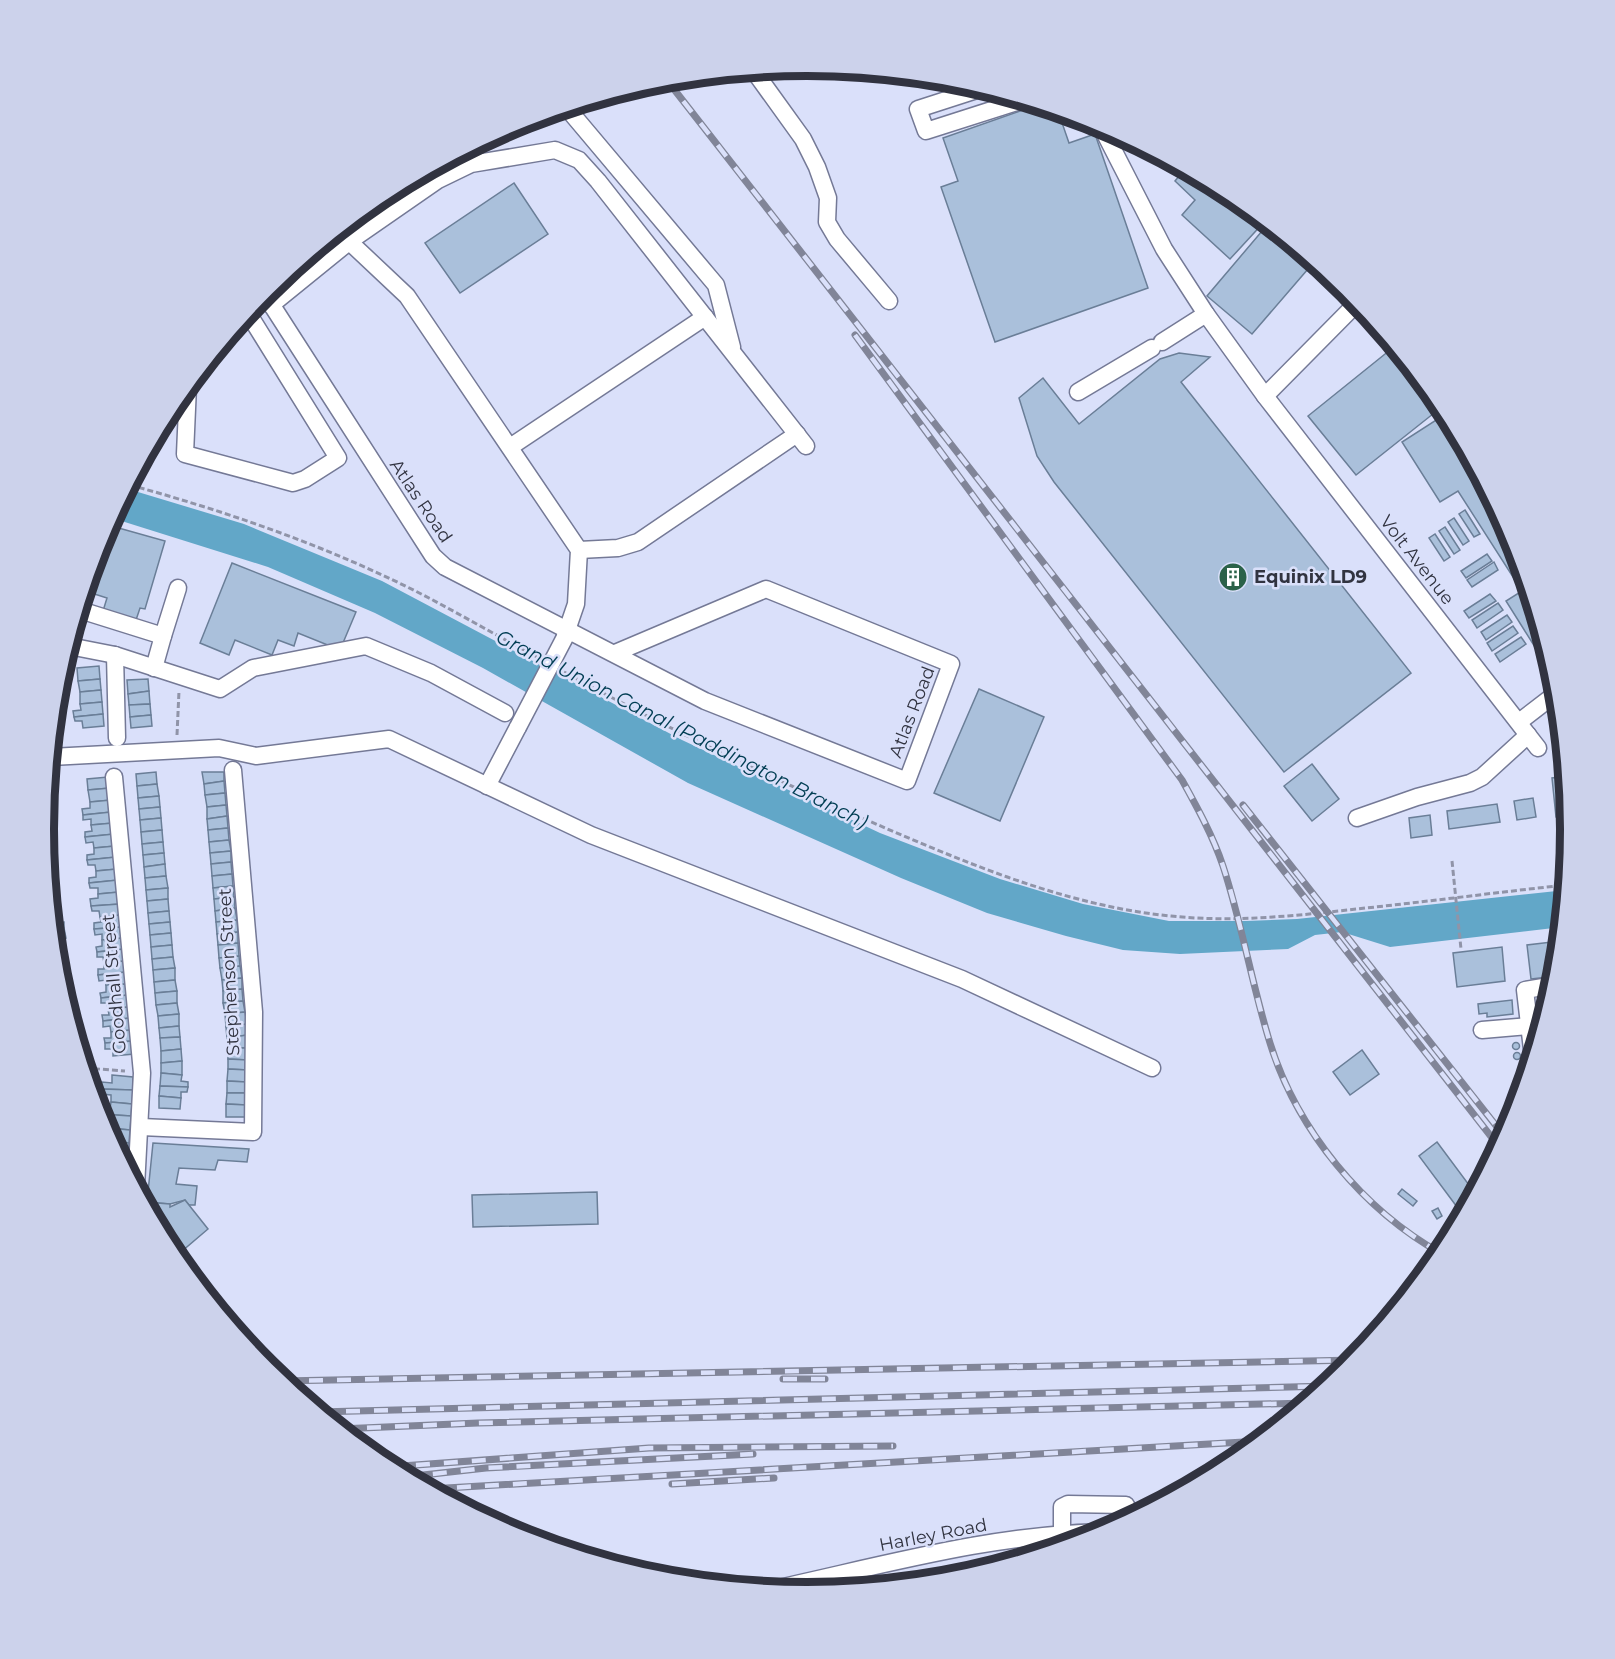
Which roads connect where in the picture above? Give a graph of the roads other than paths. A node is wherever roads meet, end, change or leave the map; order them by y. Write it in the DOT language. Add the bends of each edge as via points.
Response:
graph roads {
  1 [pos="759,78"];
  2 [pos="967,93"];
  3 [pos="997,100"];
  4 [pos="572,114"];
  5 [pos="1107,138"];
  6 [pos="344,236"];
  7 [pos="338,241"];
  8 [pos="308,266"];
  9 [pos="889,301"];
  10 [pos="270,302"];
  11 [pos="1351,309"];
  12 [pos="1206,314"];
  13 [pos="705,317"];
  14 [pos="253,321"];
  15 [pos="734,353"];
  16 [pos="1078,392"];
  17 [pos="1265,396"];
  18 [pos="187,402"];
  19 [pos="510,447"];
  20 [pos="579,549"];
  21 [pos="178,588"];
  22 [pos="87,612"];
  23 [pos="566,635"];
  24 [pos="163,636"];
  25 [pos="77,647"];
  26 [pos="615,653"];
  27 [pos="115,655"];
  28 [pos="154,668"];
  29 [pos="1550,703"];
  30 [pos="505,712"];
  31 [pos="1528,735"];
  32 [pos="117,738"];
  33 [pos="58,757"];
  34 [pos="233,770"];
  35 [pos="114,777"];
  36 [pos="487,786"];
  37 [pos="1357,818"];
  38 [pos="1545,987"];
  39 [pos="1529,1026"];
  40 [pos="1482,1030"];
  41 [pos="1531,1039"];
  42 [pos="1152,1068"];
  43 [pos="141,1127"];
  44 [pos="137,1173"];
  45 [pos="1126,1505"];
  46 [pos="1076,1533"];
  47 [pos="1062,1534"];
  48 [pos="801,1583"];
  1 -- 9 [label="street" via="791,118 817,167 828,198 827,222"];
  2 -- 3 [label="street" via="918,109 926,131"];
  4 -- 15 [label="street" via="716,285"];
  5 -- 12 [label="street, Volt Avenue" via="1164,249"];
  6 -- 13 [label="street" via="471,164 555,150 579,160 598,181"];
  6 -- 19 [label="street" via="407,296"];
  7 -- 8 [label="street"];
  10 -- 23 [label="street, Atlas Road" via="433,556 445,567"];
  11 -- 17 [label="street"];
  12 -- 16 [label="street"];
  12 -- 17 [label="street, Volt Avenue"];
  13 -- 15 [label="street"];
  13 -- 19 [label="street"];
  14 -- 18 [label="street" via="338,458 293,483 185,454"];
  15 -- 20 [label="street" via="802,440 638,542 618,548"];
  17 -- 31 [label="street, Volt Avenue"];
  19 -- 20 [label="street"];
  20 -- 23 [label="street" via="576,604"];
  21 -- 24 [label="street"];
  22 -- 24 [label="street"];
  23 -- 26 [label="street, Atlas Road"];
  23 -- 36 [label="street, bridge"];
  24 -- 28 [label="street"];
  25 -- 27 [label="street"];
  26 -- 26 [label="street, Atlas Road" via="766,590 951,664 907,781 705,701"];
  27 -- 28 [label="street"];
  27 -- 32 [label="street"];
  28 -- 30 [label="street" via="220,689 253,668 366,646 431,673"];
  29 -- 31 [label="street"];
  31 -- 37 [label="street" via="1482,777 1470,783"];
  33 -- 36 [label="street" via="219,748 256,756 389,739"];
  34 -- 43 [label="street, Stephenson Street" via="254,1012 253,1132"];
  35 -- 43 [label="street, Goodhall Street" via="142,1073"];
  36 -- 42 [label="street" via="591,836 962,979"];
  38 -- 39 [label="street" via="1524,990"];
  39 -- 40 [label="street"];
  39 -- 41 [label="street"];
  43 -- 44 [label="street, Goodhall Street"];
  45 -- 47 [label="street" via="1068,1504 1062,1507"];
  46 -- 47 [label="street, Harley Road"];
  47 -- 48 [label="street, Harley Road" via="953,1548"];
}
